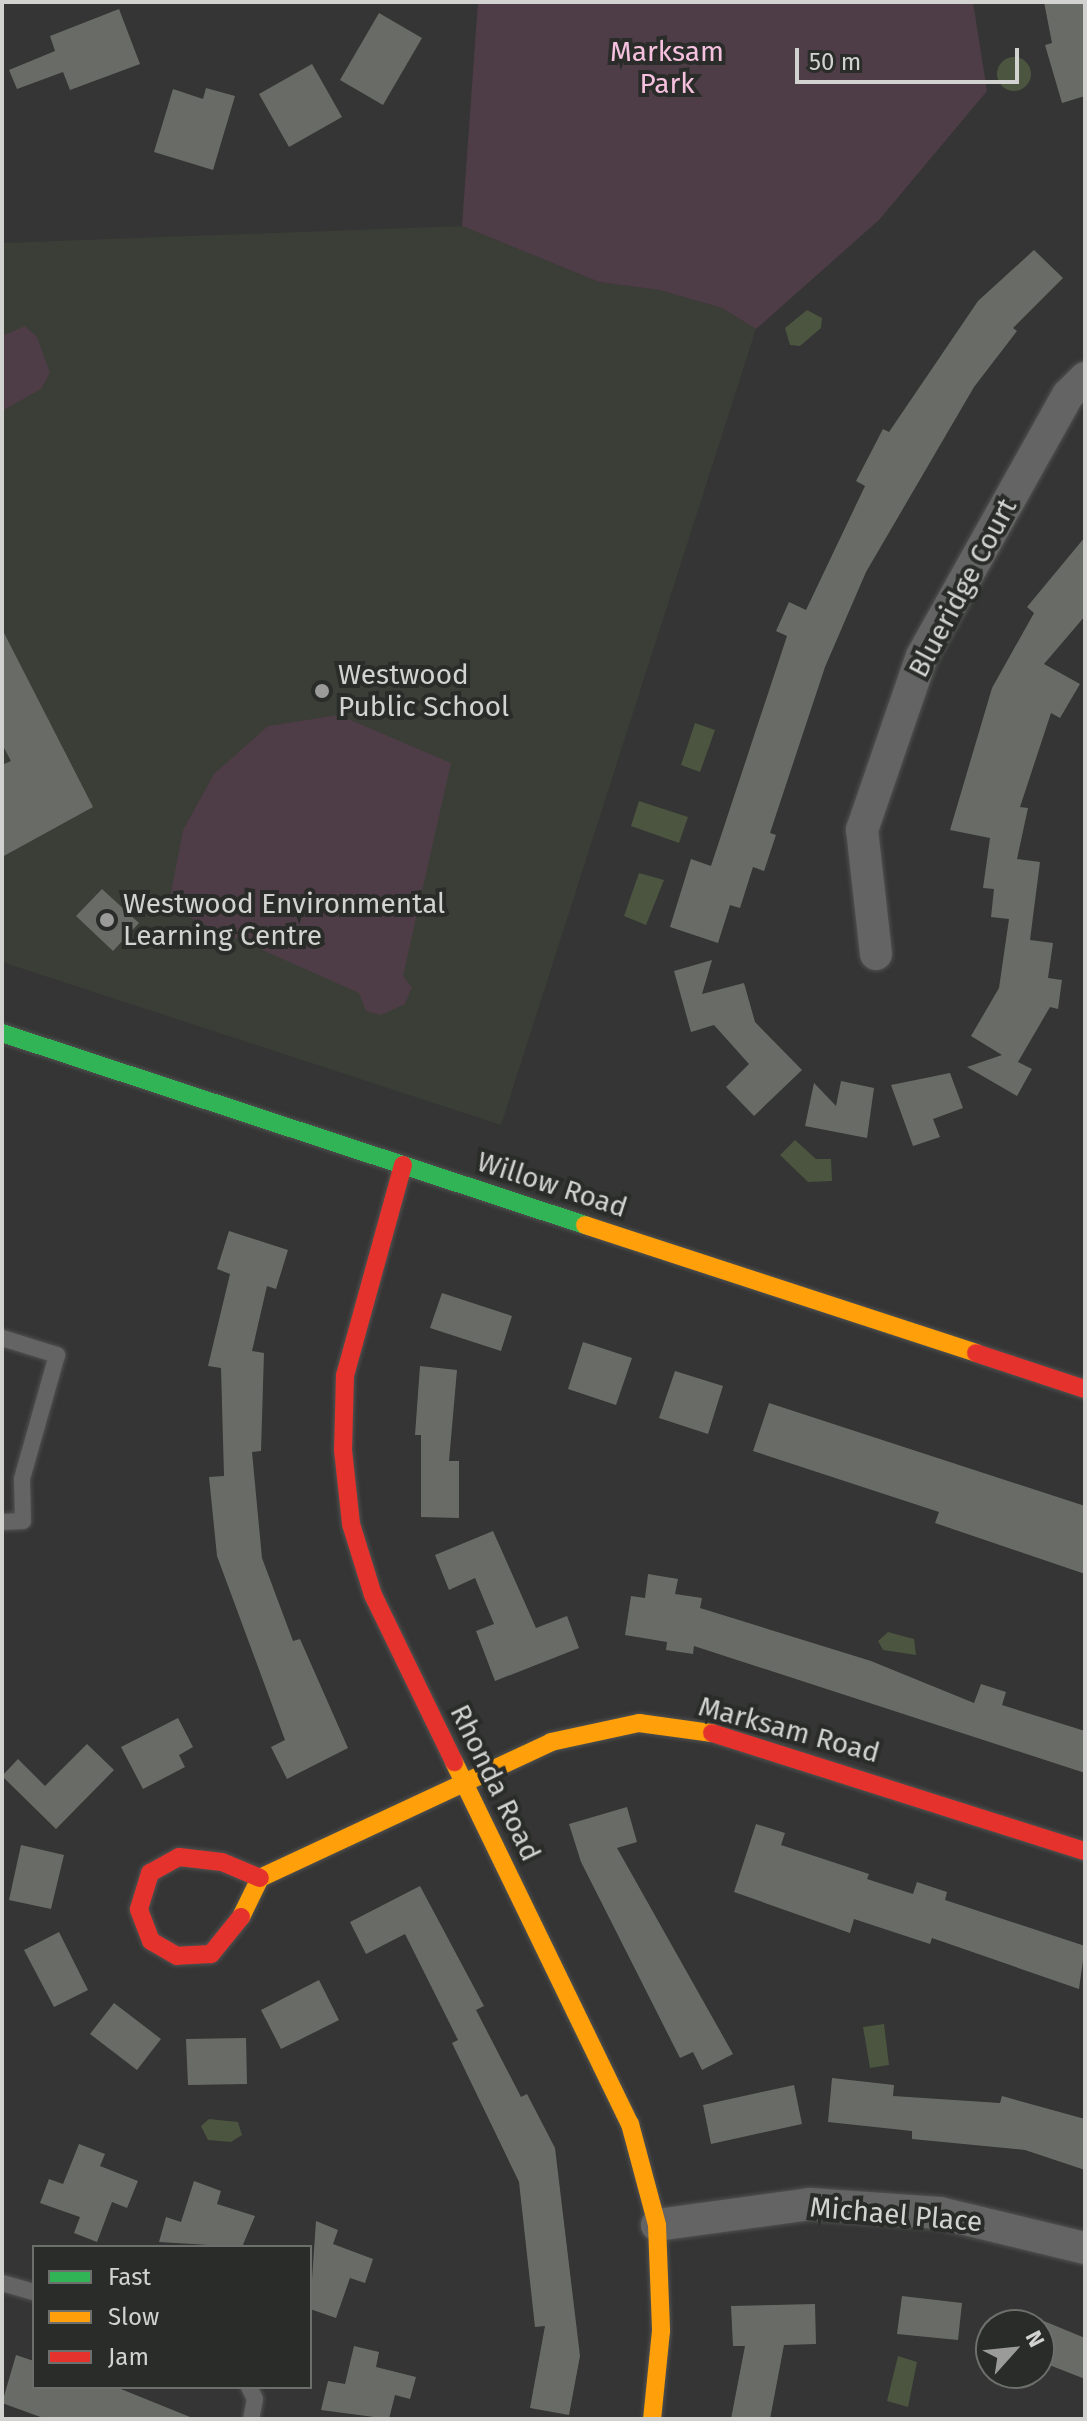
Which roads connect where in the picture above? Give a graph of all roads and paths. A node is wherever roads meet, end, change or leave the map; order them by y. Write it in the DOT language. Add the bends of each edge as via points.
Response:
graph roads {
  1 [pos="1085,378"];
  2 [pos="876,954"];
  3 [pos="2,1033"];
  4 [pos="403,1165"];
  5 [pos="2,1338"];
  6 [pos="1085,1389"];
  7 [pos="2,1522"];
  8 [pos="461,1779"];
  9 [pos="1085,1851"];
  10 [pos="260,1878"];
  11 [pos="657,2225"];
  12 [pos="1085,2248"];
  13 [pos="2,2283"];
  14 [pos="32,2291"];
  15 [pos="250,2389"];
  16 [pos="251,2419"];
  17 [pos="652,2419"];
  1 -- 2 [label="street, Blueridge Court" via="1068,395 922,656 862,830"];
  3 -- 4 [label="street, Willow Road"];
  4 -- 6 [label="street, Willow Road"];
  4 -- 8 [label="street, Rhonda Road" via="345,1375 343,1450 351,1524 373,1595"];
  5 -- 7 [label="lane" via="57,1355 22,1479 23,1521"];
  8 -- 9 [label="street, Marksam Road" via="551,1742 639,1723 769,1748"];
  8 -- 10 [label="street, Marksam Road"];
  8 -- 11 [label="street, Rhonda Road" via="630,2124"];
  10 -- 10 [label="street" via="222,1862 179,1857 150,1873 139,1909 151,1941 177,1956 211,1954 235,1928"];
  11 -- 12 [label="street, Michael Place" via="810,2204 940,2213"];
  11 -- 17 [label="street, Rhonda Road" via="661,2331"];
  13 -- 14 [label="lane"];
  15 -- 16 [label="lane" via="255,2399"];
}
